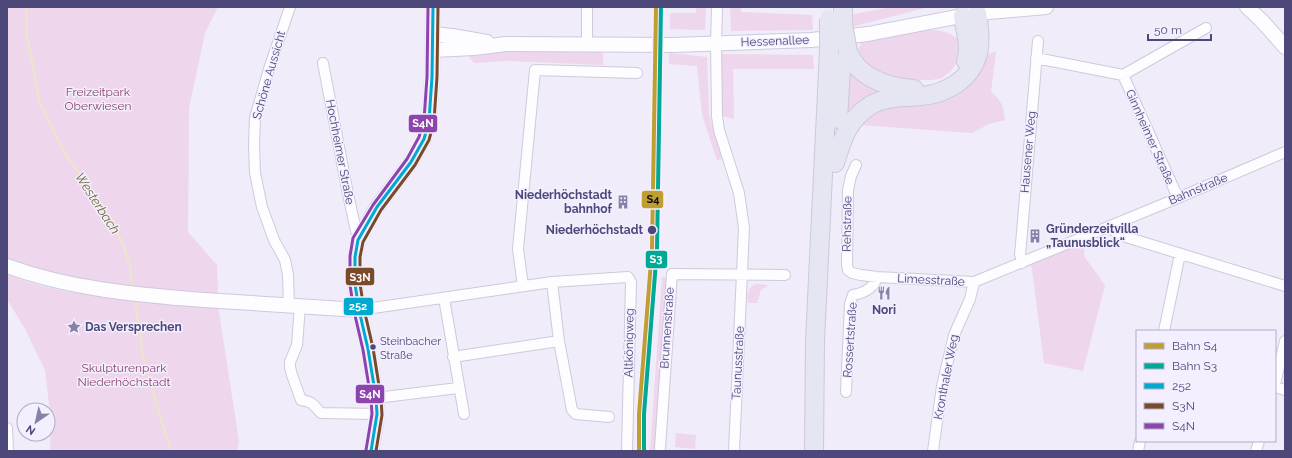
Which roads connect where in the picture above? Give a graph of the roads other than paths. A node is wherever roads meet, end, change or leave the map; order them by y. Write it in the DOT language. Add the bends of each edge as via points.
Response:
graph roads {
  1 [pos="290,7"];
  2 [pos="433,7"];
  3 [pos="587,7"];
  4 [pos="717,7"];
  5 [pos="1042,7"];
  6 [pos="1046,7"];
  7 [pos="1247,7"];
  8 [pos="972,12"];
  9 [pos="838,15"];
  10 [pos="1206,28"];
  11 [pos="433,34"];
  12 [pos="1038,41"];
  13 [pos="716,43"];
  14 [pos="506,44"];
  15 [pos="587,44"];
  16 [pos="1285,47"];
  17 [pos="433,50"];
  18 [pos="839,52"];
  19 [pos="1036,58"];
  20 [pos="323,63"];
  21 [pos="637,73"];
  22 [pos="1123,75"];
  23 [pos="1285,152"];
  24 [pos="835,164"];
  25 [pos="856,165"];
  26 [pos="1178,198"];
  27 [pos="1110,226"];
  28 [pos="358,240"];
  29 [pos="1180,254"];
  30 [pos="1022,262"];
  31 [pos="7,266"];
  32 [pos="742,275"];
  33 [pos="785,275"];
  34 [pos="861,275"];
  35 [pos="877,277"];
  36 [pos="552,282"];
  37 [pos="974,282"];
  38 [pos="523,286"];
  39 [pos="1285,286"];
  40 [pos="444,298"];
  41 [pos="294,306"];
  42 [pos="359,310"];
  43 [pos="1164,330"];
  44 [pos="560,341"];
  45 [pos="1285,341"];
  46 [pos="453,357"];
  47 [pos="1276,382"];
  48 [pos="458,388"];
  49 [pos="846,392"];
  50 [pos="376,398"];
  51 [pos="377,414"];
  52 [pos="464,414"];
  53 [pos="609,417"];
  54 [pos="7,428"];
  55 [pos="660,448"];
  56 [pos="8,451"];
  57 [pos="371,451"];
  58 [pos="627,451"];
  59 [pos="734,451"];
  60 [pos="814,451"];
  61 [pos="825,451"];
  62 [pos="933,451"];
  1 -- 41 [label="street, Schöne Aussicht" via="268,69 255,118 254,146 255,173 262,207 274,240 285,260"];
  2 -- 11 [label="main road"];
  3 -- 15 [label="street"];
  4 -- 13 [label="street, Taunusstraße"];
  5 -- 6 [label="main road, Hessenallee"];
  5 -- 8 [label="main road, Hessenallee"];
  7 -- 16 [label="main road"];
  8 -- 13 [label="main road, Hessenallee" via="860,35 811,40"];
  8 -- 18 [label="highway" via="967,59 959,73 946,83 914,89 891,86 860,71 851,60"];
  8 -- 24 [label="highway" via="980,42 969,72 950,88 937,93 889,99 871,105 854,119 845,133"];
  9 -- 18 [label="highway, bridge"];
  10 -- 22 [label="street, Ginnheimer Straße"];
  11 -- 14 [label="main road, Hessenallee"];
  11 -- 17 [label="main road"];
  12 -- 19 [label="street, Hausener Weg"];
  13 -- 15 [label="main road, Hessenallee"];
  13 -- 32 [label="street, Taunusstraße" via="719,130 739,193 744,228"];
  14 -- 15 [label="main road, Hessenallee"];
  14 -- 17 [label="main road, Hessenallee"];
  17 -- 28 [label="main road" via="429,121 424,139 411,162 377,207"];
  18 -- 24 [label="highway"];
  18 -- 60 [label="highway" via="815,341"];
  19 -- 22 [label="street, Ginnheimer Straße"];
  19 -- 30 [label="street, Hausener Weg" via="1020,254"];
  20 -- 28 [label="street, Hochheimer Straße"];
  21 -- 38 [label="street" via="535,70 518,249"];
  22 -- 26 [label="street, Ginnheimer Straße"];
  23 -- 26 [label="street, Bahnstraße"];
  24 -- 61 [label="highway"];
  25 -- 34 [label="street, Rehstraße" via="848,190 847,265 852,273"];
  26 -- 27 [label="street, Bahnstraße"];
  27 -- 29 [label="street" via="1122,236"];
  27 -- 30 [label="street, Limesstraße"];
  28 -- 42 [label="main road" via="354,272"];
  29 -- 39 [label="street"];
  29 -- 43 [label="street"];
  30 -- 37 [label="street, Limesstraße"];
  31 -- 41 [label="main road" via="61,282 134,294"];
  32 -- 33 [label="street, Brunnenstraße"];
  32 -- 55 [label="street, Brunnenstraße" via="672,274"];
  32 -- 59 [label="street, Taunusstraße"];
  34 -- 35 [label="street, Limesstraße"];
  35 -- 37 [label="street, Limesstraße"];
  35 -- 49 [label="street, Rossertstraße" via="876,282 864,292 853,295 851,299"];
  36 -- 38 [label="street"];
  36 -- 44 [label="street"];
  36 -- 58 [label="street, Altkönigweg" via="628,277 630,279"];
  37 -- 62 [label="street, Kronthaler Weg" via="970,299 954,335 942,386"];
  38 -- 40 [label="street"];
  40 -- 42 [label="street"];
  40 -- 46 [label="street"];
  41 -- 42 [label="main road"];
  41 -- 51 [label="street, Schöne Aussicht" via="297,345 290,362 301,400 309,401 325,414"];
  42 -- 50 [label="main road"];
  44 -- 46 [label="street"];
  44 -- 53 [label="street" via="572,410 576,414"];
  45 -- 47 [label="street"];
  46 -- 48 [label="street"];
  48 -- 50 [label="street"];
  48 -- 52 [label="street"];
  50 -- 51 [label="main road"];
  51 -- 57 [label="main road"];
  54 -- 56 [label="street"];
}
